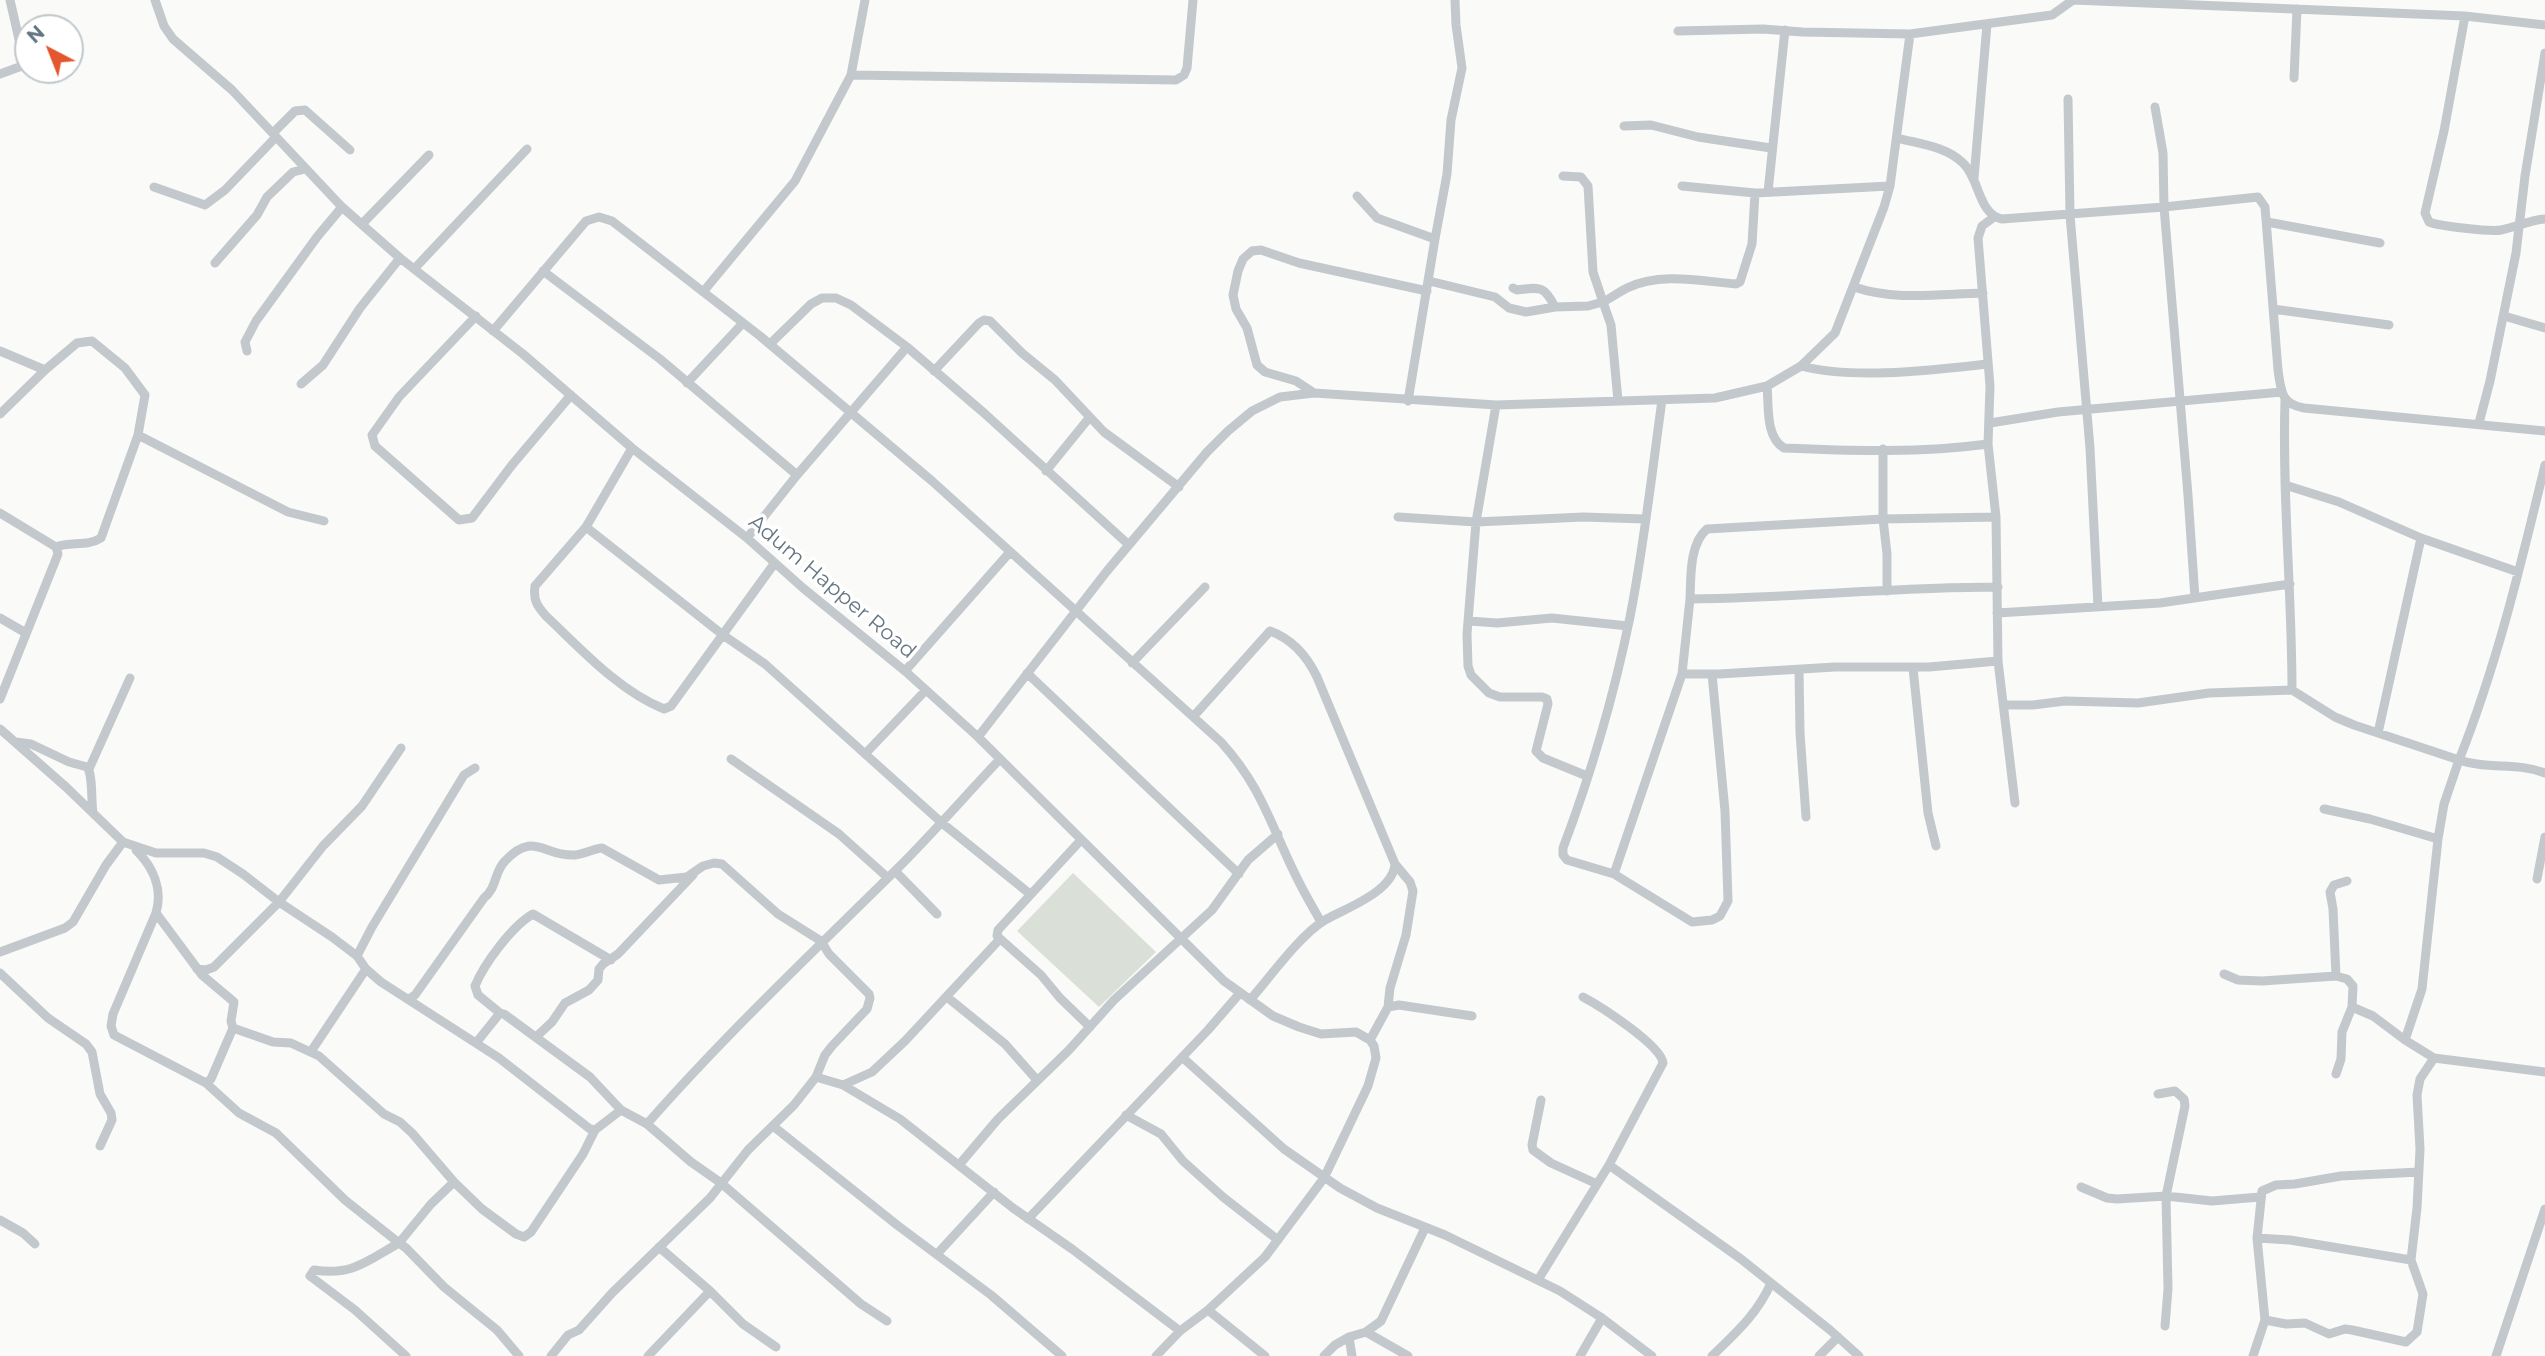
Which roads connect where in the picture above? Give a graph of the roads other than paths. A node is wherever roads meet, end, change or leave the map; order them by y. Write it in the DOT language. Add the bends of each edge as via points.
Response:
graph roads {
  1 [pos="10,0"];
  2 [pos="155,0"];
  3 [pos="865,0"];
  4 [pos="1194,0"];
  5 [pos="1455,0"];
  6 [pos="2297,9"];
  7 [pos="2465,16"];
  8 [pos="1987,24"];
  9 [pos="2545,25"];
  10 [pos="1785,30"];
  11 [pos="1678,31"];
  12 [pos="1910,34"];
  13 [pos="2545,53"];
  14 [pos="0,75"];
  15 [pos="851,75"];
  16 [pos="2294,78"];
  17 [pos="2068,99"];
  18 [pos="2155,107"];
  19 [pos="1624,126"];
  20 [pos="274,135"];
  21 [pos="1897,138"];
  22 [pos="1771,148"];
  23 [pos="527,149"];
  24 [pos="350,150"];
  25 [pos="429,155"];
  26 [pos="305,169"];
  27 [pos="1563,176"];
  28 [pos="1974,178"];
  29 [pos="1682,186"];
  30 [pos="1890,186"];
  31 [pos="154,187"];
  32 [pos="1768,192"];
  33 [pos="1755,193"];
  34 [pos="1357,196"];
  35 [pos="342,207"];
  36 [pos="2164,207"];
  37 [pos="2070,215"];
  38 [pos="1994,217"];
  39 [pos="2545,219"];
  40 [pos="2267,222"];
  41 [pos="2521,223"];
  42 [pos="362,224"];
  43 [pos="1435,239"];
  44 [pos="2380,243"];
  45 [pos="400,258"];
  46 [pos="215,263"];
  47 [pos="415,268"];
  48 [pos="543,271"];
  49 [pos="1429,281"];
  50 [pos="1854,286"];
  51 [pos="1513,288"];
  52 [pos="1427,291"];
  53 [pos="703,292"];
  54 [pos="1983,293"];
  55 [pos="1603,302"];
  56 [pos="1555,307"];
  57 [pos="2273,309"];
  58 [pos="476,316"];
  59 [pos="2504,316"];
  60 [pos="743,323"];
  61 [pos="2389,325"];
  62 [pos="2545,328"];
  63 [pos="493,331"];
  64 [pos="770,344"];
  65 [pos="907,347"];
  66 [pos="0,351"];
  67 [pos="247,351"];
  68 [pos="1988,363"];
  69 [pos="1801,366"];
  70 [pos="45,370"];
  71 [pos="934,370"];
  72 [pos="687,383"];
  73 [pos="301,384"];
  74 [pos="1767,386"];
  75 [pos="1314,393"];
  76 [pos="571,395"];
  77 [pos="2284,396"];
  78 [pos="1662,400"];
  79 [pos="2180,400"];
  80 [pos="1408,401"];
  81 [pos="1618,401"];
  82 [pos="1496,405"];
  83 [pos="2087,410"];
  84 [pos="852,413"];
  85 [pos="0,414"];
  86 [pos="1090,418"];
  87 [pos="1990,423"];
  88 [pos="2479,423"];
  89 [pos="2545,431"];
  90 [pos="138,435"];
  91 [pos="1989,444"];
  92 [pos="632,447"];
  93 [pos="1883,449"];
  94 [pos="2545,465"];
  95 [pos="1046,471"];
  96 [pos="797,475"];
  97 [pos="2285,485"];
  98 [pos="1179,487"];
  99 [pos="0,513"];
  100 [pos="1398,517"];
  101 [pos="1996,517"];
  102 [pos="1645,519"];
  103 [pos="1883,519"];
  104 [pos="324,521"];
  105 [pos="1476,522"];
  106 [pos="586,527"];
  107 [pos="747,538"];
  108 [pos="2421,538"];
  109 [pos="1129,545"];
  110 [pos="56,547"];
  111 [pos="1010,552"];
  112 [pos="774,564"];
  113 [pos="2518,572"];
  114 [pos="2290,584"];
  115 [pos="1205,587"];
  116 [pos="1998,587"];
  117 [pos="1887,591"];
  118 [pos="2194,598"];
  119 [pos="1690,599"];
  120 [pos="2098,607"];
  121 [pos="1075,613"];
  122 [pos="1997,613"];
  123 [pos="0,618"];
  124 [pos="1469,621"];
  125 [pos="1628,626"];
  126 [pos="26,633"];
  127 [pos="723,635"];
  128 [pos="1998,661"];
  129 [pos="1132,663"];
  130 [pos="1913,668"];
  131 [pos="1799,670"];
  132 [pos="905,671"];
  133 [pos="1027,673"];
  134 [pos="1682,674"];
  135 [pos="1712,674"];
  136 [pos="130,678"];
  137 [pos="926,690"];
  138 [pos="2292,690"];
  139 [pos="0,699"];
  140 [pos="2004,705"];
  141 [pos="1193,717"];
  142 [pos="0,729"];
  143 [pos="2378,733"];
  144 [pos="978,737"];
  145 [pos="15,742"];
  146 [pos="401,748"];
  147 [pos="865,754"];
  148 [pos="731,759"];
  149 [pos="1000,759"];
  150 [pos="2459,760"];
  151 [pos="475,768"];
  152 [pos="89,769"];
  153 [pos="2545,773"];
  154 [pos="1587,776"];
  155 [pos="2014,803"];
  156 [pos="2323,809"];
  157 [pos="93,813"];
  158 [pos="1806,817"];
  159 [pos="942,823"];
  160 [pos="1278,834"];
  161 [pos="2545,837"];
  162 [pos="2438,839"];
  163 [pos="1081,840"];
  164 [pos="123,842"];
  165 [pos="1936,846"];
  166 [pos="134,847"];
  167 [pos="1395,864"];
  168 [pos="695,873"];
  169 [pos="891,874"];
  170 [pos="1239,874"];
  171 [pos="1614,874"];
  172 [pos="2537,879"];
  173 [pos="2347,881"];
  174 [pos="1030,894"];
  175 [pos="279,902"];
  176 [pos="156,913"];
  177 [pos="937,914"];
  178 [pos="1321,922"];
  179 [pos="1180,938"];
  180 [pos="999,940"];
  181 [pos="821,941"];
  182 [pos="0,952"];
  183 [pos="357,956"];
  184 [pos="611,960"];
  185 [pos="366,969"];
  186 [pos="197,970"];
  187 [pos="0,973"];
  188 [pos="2224,974"];
  189 [pos="2336,976"];
  190 [pos="1240,993"];
  191 [pos="947,997"];
  192 [pos="1583,997"];
  193 [pos="408,999"];
  194 [pos="1250,1000"];
  195 [pos="1388,1007"];
  196 [pos="2352,1007"];
  197 [pos="500,1013"];
  198 [pos="1472,1016"];
  199 [pos="1090,1027"];
  200 [pos="233,1028"];
  201 [pos="537,1036"];
  202 [pos="1370,1040"];
  203 [pos="2405,1040"];
  204 [pos="476,1043"];
  205 [pos="312,1050"];
  206 [pos="1182,1057"];
  207 [pos="2434,1058"];
  208 [pos="2545,1072"];
  209 [pos="2336,1074"];
  210 [pos="816,1077"];
  211 [pos="1036,1079"];
  212 [pos="206,1083"];
  213 [pos="844,1085"];
  214 [pos="2158,1094"];
  215 [pos="1541,1100"];
  216 [pos="621,1110"];
  217 [pos="1126,1115"];
  218 [pos="647,1124"];
  219 [pos="773,1126"];
  220 [pos="595,1130"];
  221 [pos="100,1146"];
  222 [pos="959,1165"];
  223 [pos="1609,1165"];
  224 [pos="2419,1172"];
  225 [pos="1324,1178"];
  226 [pos="454,1182"];
  227 [pos="721,1183"];
  228 [pos="1597,1184"];
  229 [pos="2081,1187"];
  230 [pos="994,1192"];
  231 [pos="2166,1196"];
  232 [pos="2260,1197"];
  233 [pos="2545,1209"];
  234 [pos="1028,1219"];
  235 [pos="0,1220"];
  236 [pos="1425,1228"];
  237 [pos="2257,1238"];
  238 [pos="1278,1240"];
  239 [pos="399,1243"];
  240 [pos="35,1244"];
  241 [pos="659,1247"];
  242 [pos="938,1253"];
  243 [pos="2411,1260"];
  244 [pos="1538,1280"];
  245 [pos="1771,1283"];
  246 [pos="710,1291"];
  247 [pos="1208,1310"];
  248 [pos="1602,1318"];
  249 [pos="2264,1320"];
  250 [pos="887,1321"];
  251 [pos="2165,1326"];
  252 [pos="1180,1331"];
  253 [pos="1366,1332"];
  254 [pos="1349,1337"];
  255 [pos="1838,1337"];
  256 [pos="776,1346"];
  257 [pos="406,1356"];
  258 [pos="519,1356"];
  259 [pos="551,1356"];
  260 [pos="648,1356"];
  261 [pos="1062,1356"];
  262 [pos="1156,1356"];
  263 [pos="1265,1356"];
  264 [pos="1324,1356"];
  265 [pos="1352,1356"];
  266 [pos="1408,1356"];
  267 [pos="1580,1356"];
  268 [pos="1652,1356"];
  269 [pos="1712,1356"];
  270 [pos="1819,1356"];
  271 [pos="1859,1356"];
  272 [pos="2253,1356"];
  273 [pos="2496,1356"];
  1 -- 14 [label="street" via="22,66"];
  2 -- 20 [label="street, Adum Happer Road" via="173,39 232,90"];
  3 -- 15 [label="street"];
  4 -- 15 [label="street" via="1188,68 1176,80"];
  5 -- 43 [label="street" via="1462,68"];
  6 -- 7 [label="street"];
  6 -- 8 [label="street" via="2073,0 2055,15"];
  6 -- 16 [label="street"];
  7 -- 9 [label="street"];
  7 -- 41 [label="street" via="2425,213 2429,222 2437,225 2484,231"];
  8 -- 12 [label="street"];
  8 -- 28 [label="street"];
  10 -- 11 [label="street"];
  10 -- 12 [label="street"];
  10 -- 22 [label="street"];
  12 -- 21 [label="street"];
  13 -- 41 [label="street"];
  15 -- 53 [label="street" via="795,181"];
  17 -- 37 [label="street"];
  18 -- 36 [label="street" via="2163,153"];
  19 -- 22 [label="street" via="1651,125"];
  20 -- 24 [label="street" via="295,111 305,110"];
  20 -- 26 [label="street, Adum Happer Road"];
  20 -- 31 [label="street" via="225,190 205,205"];
  21 -- 28 [label="street" via="1952,154"];
  21 -- 30 [label="street"];
  22 -- 32 [label="street"];
  23 -- 47 [label="street"];
  25 -- 42 [label="street"];
  26 -- 35 [label="street, Adum Happer Road"];
  26 -- 46 [label="street" via="293,172 267,197"];
  27 -- 55 [label="street" via="1581,177 1588,186 1593,272"];
  28 -- 38 [label="street"];
  29 -- 33 [label="street"];
  30 -- 32 [label="street"];
  30 -- 50 [label="street"];
  32 -- 33 [label="street"];
  33 -- 55 [label="street" via="1752,244 1740,282 1647,281"];
  34 -- 43 [label="street" via="1377,218"];
  35 -- 42 [label="street, Adum Happer Road"];
  35 -- 67 [label="street" via="256,321 245,342"];
  36 -- 37 [label="street"];
  36 -- 40 [label="street" via="2258,197"];
  36 -- 79 [label="street"];
  37 -- 38 [label="street"];
  37 -- 83 [label="street"];
  38 -- 54 [label="street" via="1982,226 1978,238"];
  39 -- 41 [label="street"];
  40 -- 44 [label="street"];
  40 -- 57 [label="street"];
  41 -- 59 [label="street"];
  42 -- 45 [label="street, Adum Happer Road"];
  43 -- 49 [label="street"];
  45 -- 47 [label="street, Adum Happer Road"];
  45 -- 73 [label="street" via="323,365"];
  47 -- 58 [label="street, Adum Happer Road"];
  48 -- 53 [label="street" via="586,221 599,217 624,230"];
  48 -- 63 [label="street"];
  48 -- 72 [label="street"];
  49 -- 52 [label="street"];
  49 -- 56 [label="street" via="1494,297 1525,312"];
  50 -- 54 [label="street" via="1894,296"];
  50 -- 69 [label="street" via="1835,333"];
  51 -- 56 [label="street" via="1543,289"];
  52 -- 75 [label="street" via="1299,263 1261,250 1243,259 1233,295 1257,365"];
  52 -- 80 [label="street"];
  53 -- 60 [label="street"];
  54 -- 68 [label="street"];
  55 -- 56 [label="street"];
  55 -- 81 [label="street" via="1611,325"];
  57 -- 61 [label="street"];
  57 -- 77 [label="street"];
  58 -- 63 [label="street, Adum Happer Road"];
  58 -- 76 [label="street" via="399,397 372,435 374,446 459,520 472,518"];
  59 -- 62 [label="street"];
  59 -- 88 [label="street"];
  60 -- 64 [label="street"];
  60 -- 72 [label="street"];
  63 -- 76 [label="street, Adum Happer Road"];
  64 -- 65 [label="street" via="811,304 836,298"];
  64 -- 84 [label="street"];
  65 -- 71 [label="street"];
  65 -- 84 [label="street"];
  66 -- 70 [label="street"];
  68 -- 69 [label="street" via="1865,373"];
  68 -- 87 [label="street"];
  69 -- 74 [label="street"];
  70 -- 85 [label="street"];
  70 -- 90 [label="street" via="77,343 92,341 125,368 145,395"];
  71 -- 86 [label="street" via="979,323 990,321"];
  71 -- 95 [label="street"];
  72 -- 96 [label="street"];
  74 -- 78 [label="street" via="1716,398"];
  74 -- 93 [label="street" via="1773,438 1784,448"];
  75 -- 80 [label="street"];
  75 -- 98 [label="street" via="1280,397 1252,411 1214,445"];
  76 -- 92 [label="street, Adum Happer Road"];
  77 -- 79 [label="street"];
  77 -- 88 [label="street" via="2293,406 2304,408"];
  77 -- 97 [label="street"];
  78 -- 81 [label="street"];
  78 -- 102 [label="street"];
  79 -- 83 [label="street"];
  79 -- 118 [label="street"];
  80 -- 82 [label="street"];
  81 -- 82 [label="street"];
  82 -- 105 [label="street"];
  83 -- 87 [label="street"];
  83 -- 120 [label="street"];
  84 -- 96 [label="street"];
  84 -- 111 [label="street"];
  86 -- 95 [label="street"];
  86 -- 98 [label="street"];
  87 -- 91 [label="street"];
  88 -- 89 [label="street"];
  90 -- 104 [label="street" via="276,507"];
  90 -- 110 [label="street" via="101,538"];
  91 -- 93 [label="street"];
  91 -- 101 [label="street"];
  92 -- 106 [label="street"];
  92 -- 107 [label="street, Adum Happer Road"];
  93 -- 103 [label="street"];
  94 -- 113 [label="street"];
  95 -- 109 [label="street"];
  96 -- 107 [label="street"];
  97 -- 108 [label="street" via="2339,502"];
  97 -- 114 [label="street"];
  98 -- 109 [label="street"];
  99 -- 110 [label="street"];
  100 -- 105 [label="street"];
  101 -- 103 [label="street"];
  101 -- 116 [label="street"];
  102 -- 105 [label="street"];
  102 -- 125 [label="street"];
  103 -- 117 [label="street"];
  103 -- 119 [label="street" via="1707,529 1695,552"];
  105 -- 124 [label="street"];
  106 -- 127 [label="street"];
  106 -- 127 [label="street" via="535,586 536,605 630,690 651,704 664,709 671,706"];
  107 -- 112 [label="street, Adum Happer Road"];
  108 -- 113 [label="street"];
  108 -- 143 [label="street"];
  109 -- 121 [label="street"];
  110 -- 126 [label="street" via="58,560"];
  111 -- 121 [label="street"];
  111 -- 132 [label="street"];
  112 -- 127 [label="street"];
  112 -- 132 [label="street, Adum Happer Road"];
  113 -- 150 [label="street"];
  114 -- 118 [label="street"];
  114 -- 138 [label="street"];
  115 -- 129 [label="street"];
  116 -- 117 [label="street"];
  116 -- 122 [label="street"];
  117 -- 119 [label="street"];
  118 -- 120 [label="street"];
  119 -- 134 [label="street"];
  120 -- 122 [label="street"];
  121 -- 129 [label="street"];
  121 -- 133 [label="street"];
  122 -- 128 [label="street"];
  123 -- 126 [label="street"];
  124 -- 125 [label="street" via="1552,618"];
  124 -- 154 [label="street" via="1471,675 1489,694 1547,699 1536,751"];
  125 -- 154 [label="street"];
  126 -- 139 [label="street"];
  127 -- 147 [label="street" via="802,695"];
  128 -- 130 [label="street"];
  128 -- 140 [label="street"];
  129 -- 141 [label="street"];
  130 -- 131 [label="street"];
  130 -- 165 [label="street" via="1928,813"];
  131 -- 135 [label="street"];
  131 -- 158 [label="street"];
  132 -- 137 [label="street, Adum Happer Road"];
  133 -- 144 [label="street"];
  133 -- 170 [label="street"];
  134 -- 135 [label="street"];
  134 -- 171 [label="street"];
  135 -- 171 [label="street" via="1725,811 1728,901 1724,912 1712,920 1692,922"];
  136 -- 152 [label="street"];
  137 -- 144 [label="street, Adum Happer Road"];
  137 -- 147 [label="street"];
  138 -- 140 [label="street" via="2209,693 2138,703"];
  138 -- 143 [label="street" via="2336,717"];
  140 -- 155 [label="street"];
  141 -- 160 [label="street" via="1236,758"];
  141 -- 167 [label="street" via="1270,631 1297,647 1317,677"];
  142 -- 145 [label="street"];
  143 -- 150 [label="street"];
  144 -- 149 [label="street, Adum Happer Road"];
  145 -- 152 [label="street"];
  145 -- 157 [label="street"];
  146 -- 175 [label="street" via="362,806"];
  147 -- 159 [label="street"];
  148 -- 169 [label="street"];
  149 -- 159 [label="street"];
  149 -- 163 [label="street, Adum Happer Road"];
  150 -- 153 [label="street" via="2483,766 2523,766"];
  150 -- 162 [label="street"];
  151 -- 183 [label="street" via="464,775"];
  152 -- 157 [label="street"];
  154 -- 171 [label="street" via="1563,855"];
  156 -- 162 [label="street"];
  157 -- 164 [label="street"];
  159 -- 169 [label="street"];
  159 -- 174 [label="street"];
  160 -- 170 [label="street"];
  160 -- 178 [label="street"];
  161 -- 172 [label="street"];
  162 -- 203 [label="street" via="2422,989"];
  163 -- 174 [label="street"];
  163 -- 179 [label="street, Adum Happer Road"];
  164 -- 166 [label="street"];
  164 -- 182 [label="street" via="73,922"];
  166 -- 175 [label="street" via="217,857"];
  166 -- 176 [label="street" via="155,876"];
  167 -- 178 [label="street" via="1390,880 1379,889"];
  167 -- 195 [label="street" via="1413,891"];
  168 -- 181 [label="street" via="703,866 722,864 778,914"];
  168 -- 184 [label="street"];
  168 -- 193 [label="street" via="659,880 602,848 577,855 524,847 500,865 493,890"];
  169 -- 177 [label="street"];
  169 -- 181 [label="street"];
  170 -- 179 [label="street" via="1212,910"];
  173 -- 189 [label="street" via="2334,885 2330,892"];
  174 -- 180 [label="street" via="998,930"];
  175 -- 183 [label="street"];
  175 -- 186 [label="street" via="214,967"];
  176 -- 186 [label="street"];
  176 -- 212 [label="street" via="113,1014 112,1031"];
  178 -- 194 [label="street"];
  179 -- 190 [label="street, Adum Happer Road"];
  179 -- 199 [label="street"];
  180 -- 191 [label="street"];
  180 -- 199 [label="street" via="1041,975"];
  181 -- 210 [label="street" via="870,998 867,1009 825,1055"];
  181 -- 218 [label="street"];
  183 -- 185 [label="street"];
  184 -- 197 [label="street" via="533,914 504,941 475,986 478,995"];
  184 -- 201 [label="street" via="599,969 598,980 589,990 565,1003"];
  185 -- 193 [label="street"];
  185 -- 205 [label="street"];
  186 -- 200 [label="street" via="233,1002"];
  187 -- 221 [label="street" via="92,1052 100,1094 111,1113"];
  188 -- 189 [label="street" via="2262,981"];
  189 -- 196 [label="street" via="2353,986"];
  190 -- 194 [label="street, Adum Happer Road"];
  190 -- 206 [label="street"];
  191 -- 211 [label="street" via="1005,1044"];
  191 -- 213 [label="street" via="872,1072"];
  192 -- 223 [label="street" via="1619,1020 1663,1058"];
  193 -- 204 [label="street"];
  194 -- 202 [label="street, Adum Happer Road" via="1309,1031 1356,1032"];
  195 -- 198 [label="street"];
  195 -- 202 [label="street"];
  196 -- 203 [label="street"];
  196 -- 209 [label="street" via="2342,1032"];
  197 -- 201 [label="street"];
  197 -- 204 [label="street"];
  199 -- 211 [label="street"];
  200 -- 205 [label="street"];
  200 -- 212 [label="street"];
  201 -- 216 [label="street" via="590,1077"];
  202 -- 225 [label="street" via="1376,1058 1368,1086"];
  203 -- 207 [label="street"];
  204 -- 220 [label="street"];
  205 -- 226 [label="street" via="406,1128"];
  206 -- 217 [label="street"];
  206 -- 225 [label="street" via="1284,1149"];
  207 -- 208 [label="street"];
  207 -- 224 [label="street" via="2420,1079 2417,1095"];
  210 -- 213 [label="street"];
  210 -- 219 [label="street"];
  211 -- 222 [label="street"];
  212 -- 239 [label="street" via="239,1113 275,1133 345,1200"];
  213 -- 222 [label="street" via="900,1119"];
  214 -- 231 [label="street" via="2175,1091 2184,1098 2185,1106"];
  215 -- 228 [label="street" via="1533,1150"];
  216 -- 218 [label="street"];
  216 -- 220 [label="street"];
  217 -- 234 [label="street"];
  217 -- 238 [label="street" via="1161,1134 1223,1197"];
  218 -- 227 [label="street"];
  219 -- 227 [label="street"];
  219 -- 242 [label="street"];
  220 -- 226 [label="street" via="524,1237 482,1209"];
  222 -- 230 [label="street"];
  223 -- 228 [label="street"];
  223 -- 245 [label="street"];
  224 -- 232 [label="street" via="2276,1185 2267,1187"];
  224 -- 243 [label="street"];
  225 -- 236 [label="street"];
  225 -- 238 [label="street"];
  226 -- 239 [label="street"];
  227 -- 241 [label="street"];
  227 -- 250 [label="street" via="861,1304"];
  228 -- 244 [label="street"];
  229 -- 231 [label="street" via="2106,1198"];
  230 -- 234 [label="street"];
  230 -- 242 [label="street"];
  231 -- 232 [label="street" via="2212,1201"];
  231 -- 251 [label="street"];
  232 -- 237 [label="street"];
  233 -- 273 [label="street"];
  234 -- 252 [label="street"];
  235 -- 240 [label="street"];
  236 -- 244 [label="street"];
  236 -- 253 [label="street" via="1388,1310"];
  237 -- 243 [label="street"];
  237 -- 249 [label="street"];
  238 -- 247 [label="street"];
  239 -- 257 [label="street" via="354,1269 310,1273"];
  239 -- 258 [label="street" via="497,1330"];
  241 -- 246 [label="street"];
  241 -- 259 [label="street"];
  242 -- 261 [label="street"];
  243 -- 249 [label="street" via="2423,1297 2417,1332 2406,1342 2345,1329 2329,1334 2305,1323"];
  244 -- 248 [label="street"];
  245 -- 255 [label="street"];
  245 -- 269 [label="street" via="1763,1302"];
  246 -- 256 [label="street" via="743,1324"];
  246 -- 260 [label="street"];
  247 -- 252 [label="street"];
  247 -- 263 [label="street"];
  248 -- 267 [label="street"];
  248 -- 268 [label="street"];
  249 -- 272 [label="street"];
  252 -- 262 [label="street"];
  253 -- 254 [label="street"];
  253 -- 266 [label="street"];
  254 -- 264 [label="street"];
  254 -- 265 [label="street"];
  255 -- 270 [label="street"];
  255 -- 271 [label="street"];
}
